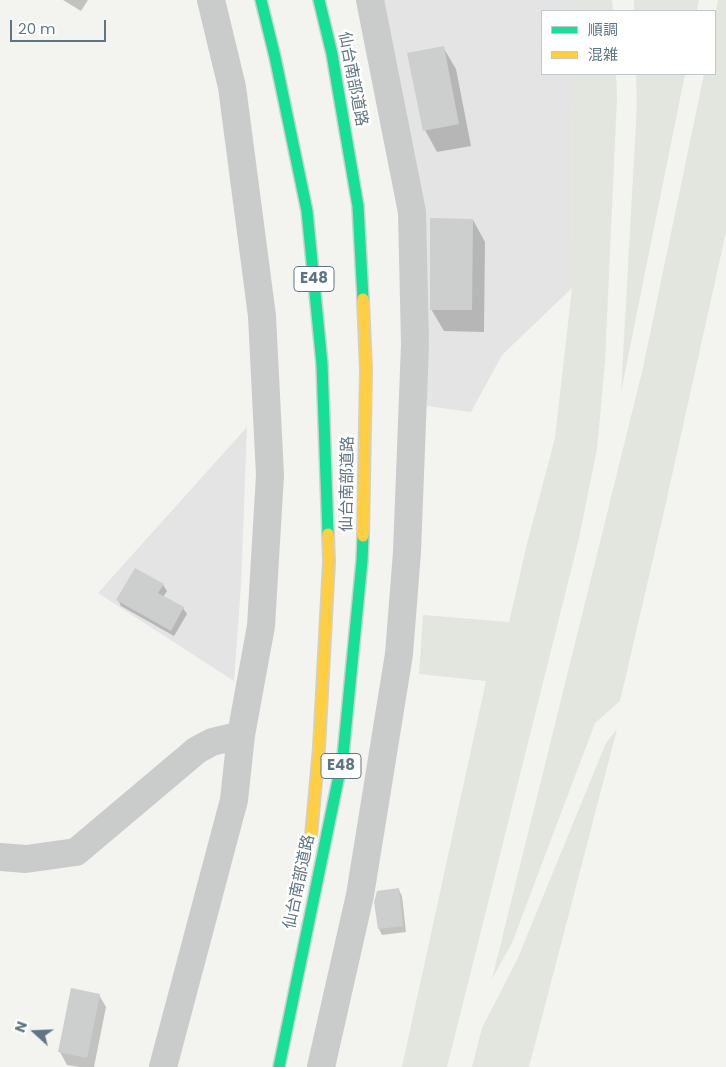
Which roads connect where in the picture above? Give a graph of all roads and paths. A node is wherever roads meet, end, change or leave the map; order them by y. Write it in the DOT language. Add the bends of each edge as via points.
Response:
graph roads {
  1 [pos="211,0"];
  2 [pos="261,0"];
  3 [pos="319,0"];
  4 [pos="370,0"];
  5 [pos="241,735"];
  6 [pos="310,848"];
  7 [pos="0,858"];
  8 [pos="308,868"];
  9 [pos="299,967"];
  10 [pos="163,1067"];
  11 [pos="279,1067"];
  12 [pos="321,1067"];
  1 -- 5 [label="street" via="232,87 262,316 269,465 261,626"];
  2 -- 6 [label="highway, 仙台南部道路 / E48" via="307,211 322,364 329,562"];
  3 -- 9 [label="highway, 仙台南部道路 / E48" via="332,54 358,206 366,370 363,552 343,756"];
  4 -- 12 [label="street" via="412,212 415,344 407,542 399,654 360,895"];
  5 -- 7 [label="street" via="212,742 197,750 76,852 26,859"];
  5 -- 10 [label="street" via="234,800"];
  8 -- 9 [label="highway, 仙台南部道路 / E48"];
  9 -- 11 [label="highway, 仙台南部道路 / E48"];
}
